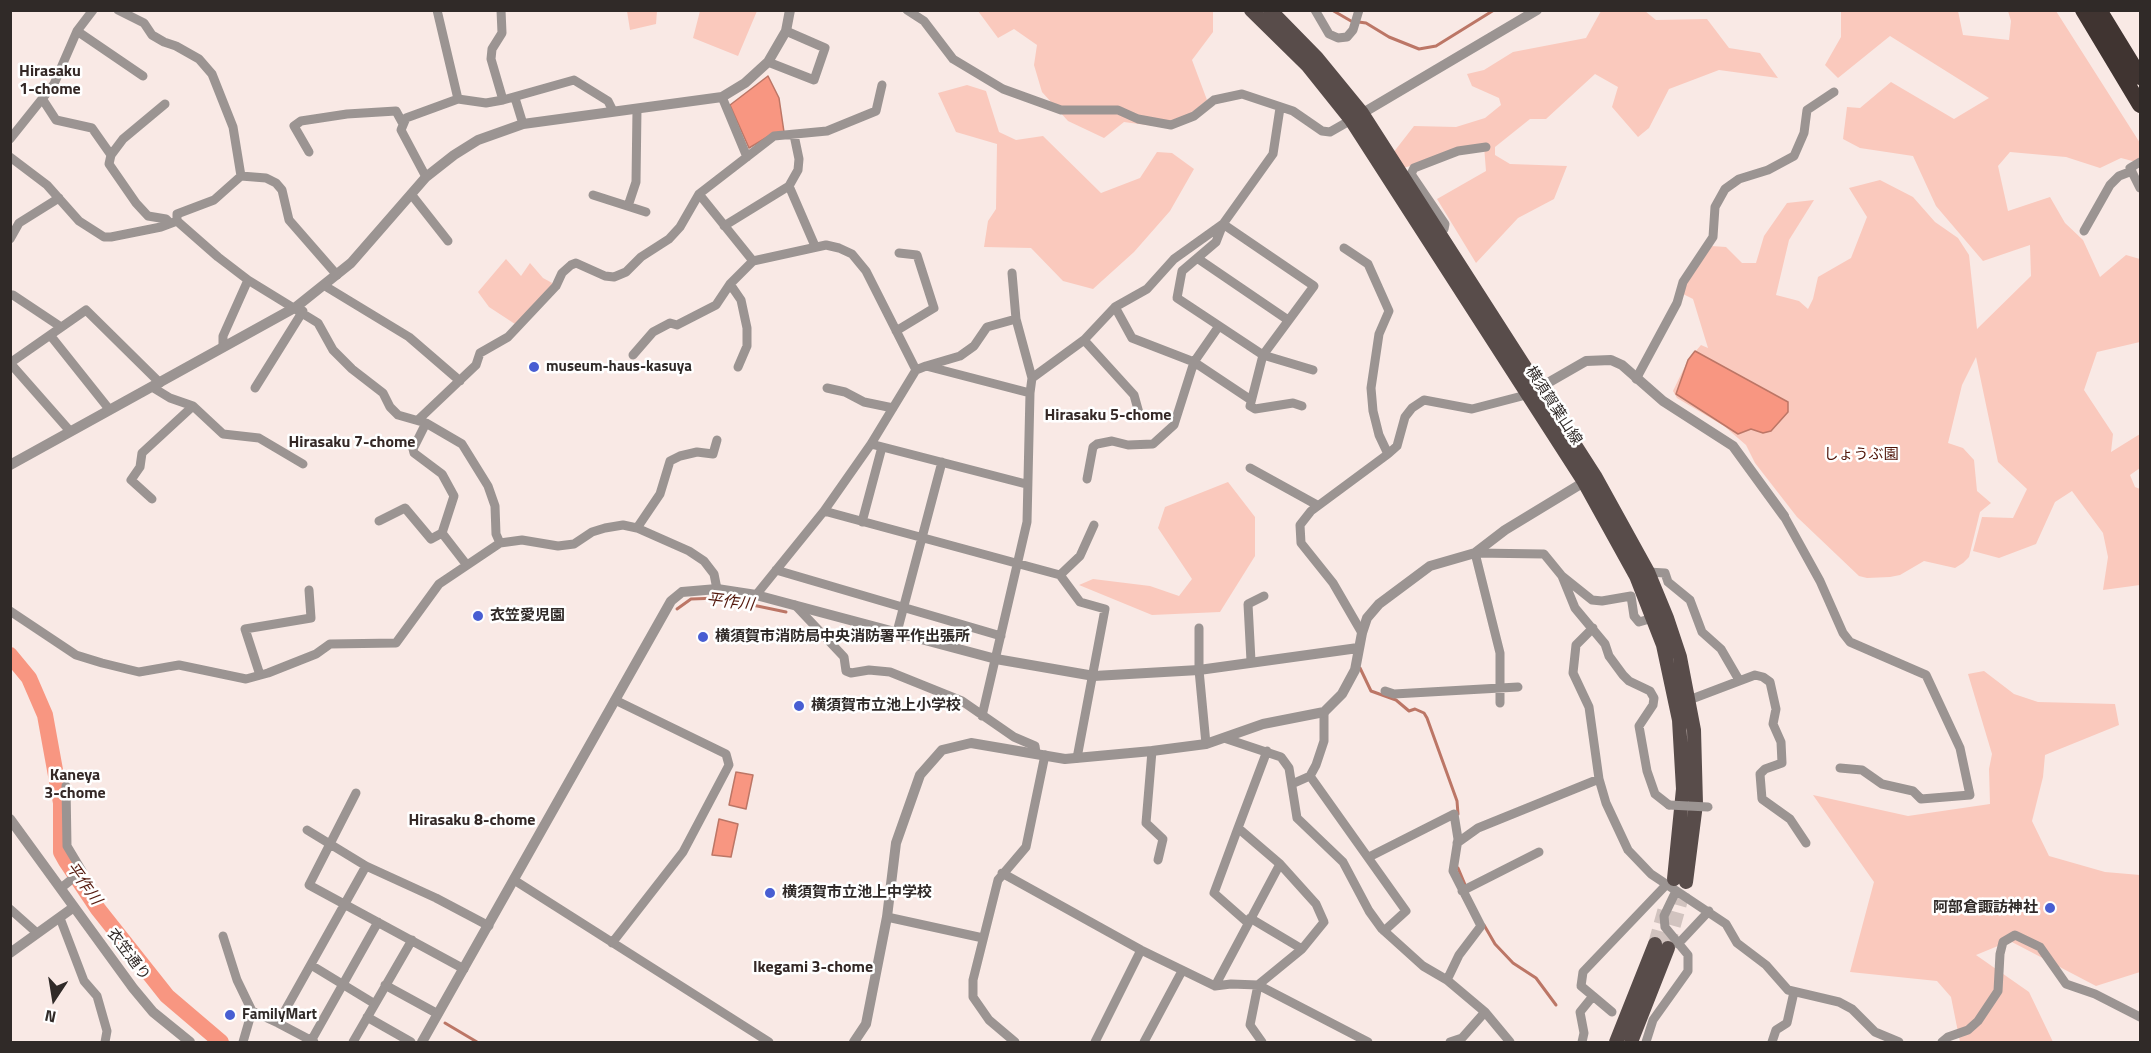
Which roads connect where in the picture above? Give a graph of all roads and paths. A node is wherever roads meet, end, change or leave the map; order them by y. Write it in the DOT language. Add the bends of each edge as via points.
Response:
graph roads {
  1 [pos="93,10"];
  2 [pos="118,10"];
  3 [pos="437,10"];
  4 [pos="501,10"];
  5 [pos="790,10"];
  6 [pos="907,10"];
  7 [pos="1251,10"];
  8 [pos="1315,10"];
  9 [pos="1359,10"];
  10 [pos="1537,10"];
  11 [pos="2083,10"];
  12 [pos="2099,10"];
  13 [pos="1277,17"];
  14 [pos="77,31"];
  15 [pos="786,31"];
  16 [pos="768,62"];
  17 [pos="143,76"];
  18 [pos="2140,77"];
  19 [pos="882,85"];
  20 [pos="1834,92"];
  21 [pos="722,97"];
  22 [pos="515,98"];
  23 [pos="458,99"];
  24 [pos="43,100"];
  25 [pos="503,100"];
  26 [pos="165,104"];
  27 [pos="2140,105"];
  28 [pos="1280,108"];
  29 [pos="638,109"];
  30 [pos="613,111"];
  31 [pos="1356,117"];
  32 [pos="402,122"];
  33 [pos="523,124"];
  34 [pos="794,135"];
  35 [pos="10,139"];
  36 [pos="1486,147"];
  37 [pos="309,152"];
  38 [pos="111,156"];
  39 [pos="10,157"];
  40 [pos="747,157"];
  41 [pos="2140,162"];
  42 [pos="2132,171"];
  43 [pos="242,176"];
  44 [pos="426,177"];
  45 [pos="789,186"];
  46 [pos="2140,188"];
  47 [pos="411,194"];
  48 [pos="699,194"];
  49 [pos="593,195"];
  50 [pos="59,198"];
  51 [pos="628,206"];
  52 [pos="646,212"];
  53 [pos="174,222"];
  54 [pos="1223,224"];
  55 [pos="724,226"];
  56 [pos="2084,231"];
  57 [pos="1432,236"];
  58 [pos="10,239"];
  59 [pos="448,241"];
  60 [pos="815,246"];
  61 [pos="1344,248"];
  62 [pos="899,254"];
  63 [pos="1197,258"];
  64 [pos="753,261"];
  65 [pos="1012,273"];
  66 [pos="337,275"];
  67 [pos="248,280"];
  68 [pos="730,284"];
  69 [pos="324,286"];
  70 [pos="13,295"];
  71 [pos="1115,307"];
  72 [pos="300,309"];
  73 [pos="1016,319"];
  74 [pos="1288,320"];
  75 [pos="1218,326"];
  76 [pos="61,327"];
  77 [pos="896,331"];
  78 [pos="50,335"];
  79 [pos="1084,340"];
  80 [pos="223,347"];
  81 [pos="633,355"];
  82 [pos="1263,355"];
  83 [pos="1194,362"];
  84 [pos="10,363"];
  85 [pos="738,366"];
  86 [pos="926,366"];
  87 [pos="1313,369"];
  88 [pos="916,370"];
  89 [pos="1032,378"];
  90 [pos="1636,379"];
  91 [pos="460,381"];
  92 [pos="156,385"];
  93 [pos="255,388"];
  94 [pos="827,388"];
  95 [pos="1532,391"];
  96 [pos="1030,393"];
  97 [pos="1251,400"];
  98 [pos="193,406"];
  99 [pos="1302,406"];
  100 [pos="893,408"];
  101 [pos="109,409"];
  102 [pos="1139,413"];
  103 [pos="422,421"];
  104 [pos="69,430"];
  105 [pos="717,440"];
  106 [pos="871,444"];
  107 [pos="882,447"];
  108 [pos="1388,454"];
  109 [pos="942,462"];
  110 [pos="303,464"];
  111 [pos="10,465"];
  112 [pos="1250,468"];
  113 [pos="1087,479"];
  114 [pos="1589,479"];
  115 [pos="1026,484"];
  116 [pos="152,499"];
  117 [pos="1317,505"];
  118 [pos="824,511"];
  119 [pos="1784,516"];
  120 [pos="379,522"];
  121 [pos="862,522"];
  122 [pos="1095,525"];
  123 [pos="637,528"];
  124 [pos="442,533"];
  125 [pos="922,538"];
  126 [pos="500,543"];
  127 [pos="1475,553"];
  128 [pos="466,564"];
  129 [pos="1017,564"];
  130 [pos="776,570"];
  131 [pos="1648,572"];
  132 [pos="1060,575"];
  133 [pos="1562,576"];
  134 [pos="717,589"];
  135 [pos="309,590"];
  136 [pos="756,595"];
  137 [pos="1264,596"];
  138 [pos="794,604"];
  139 [pos="903,608"];
  140 [pos="10,611"];
  141 [pos="1653,618"];
  142 [pos="1199,628"];
  143 [pos="1593,628"];
  144 [pos="897,632"];
  145 [pos="1362,633"];
  146 [pos="1001,636"];
  147 [pos="1358,648"];
  148 [pos="996,659"];
  149 [pos="1251,661"];
  150 [pos="1199,670"];
  151 [pos="260,675"];
  152 [pos="1094,676"];
  153 [pos="1739,680"];
  154 [pos="1499,687"];
  155 [pos="1518,687"];
  156 [pos="1385,691"];
  157 [pos="615,700"];
  158 [pos="1689,700"];
  159 [pos="1500,703"];
  160 [pos="1324,712"];
  161 [pos="982,716"];
  162 [pos="1224,738"];
  163 [pos="1206,744"];
  164 [pos="1152,751"];
  165 [pos="1267,751"];
  166 [pos="1041,754"];
  167 [pos="1077,758"];
  168 [pos="1840,768"];
  169 [pos="1310,776"];
  170 [pos="1599,779"];
  171 [pos="1292,784"];
  172 [pos="66,786"];
  173 [pos="356,793"];
  174 [pos="1713,808"];
  175 [pos="10,819"];
  176 [pos="1238,828"];
  177 [pos="307,830"];
  178 [pos="1458,843"];
  179 [pos="1806,843"];
  180 [pos="330,844"];
  181 [pos="1539,852"];
  182 [pos="1369,857"];
  183 [pos="1158,860"];
  184 [pos="1280,864"];
  185 [pos="366,866"];
  186 [pos="1002,873"];
  187 [pos="514,880"];
  188 [pos="1676,884"];
  189 [pos="61,888"];
  190 [pos="1462,891"];
  191 [pos="345,904"];
  192 [pos="74,907"];
  193 [pos="10,909"];
  194 [pos="1709,911"];
  195 [pos="886,917"];
  196 [pos="60,918"];
  197 [pos="1249,920"];
  198 [pos="378,922"];
  199 [pos="489,926"];
  200 [pos="1384,931"];
  201 [pos="38,933"];
  202 [pos="223,936"];
  203 [pos="983,938"];
  204 [pos="412,940"];
  205 [pos="612,943"];
  206 [pos="1667,945"];
  207 [pos="1302,949"];
  208 [pos="1141,950"];
  209 [pos="10,953"];
  210 [pos="311,965"];
  211 [pos="464,969"];
  212 [pos="1182,970"];
  213 [pos="1447,980"];
  214 [pos="343,985"];
  215 [pos="385,985"];
  216 [pos="1258,985"];
  217 [pos="1215,986"];
  218 [pos="1794,992"];
  219 [pos="1593,996"];
  220 [pos="375,1004"];
  221 [pos="252,1011"];
  222 [pos="1485,1012"];
  223 [pos="1612,1012"];
  224 [pos="438,1014"];
  225 [pos="367,1017"];
  226 [pos="2140,1017"];
  227 [pos="278,1023"];
  228 [pos="1010,1041"];
  229 [pos="105,1042"];
  230 [pos="190,1042"];
  231 [pos="243,1042"];
  232 [pos="312,1042"];
  233 [pos="353,1042"];
  234 [pos="411,1042"];
  235 [pos="422,1042"];
  236 [pos="768,1042"];
  237 [pos="854,1042"];
  238 [pos="1095,1042"];
  239 [pos="1144,1042"];
  240 [pos="1262,1042"];
  241 [pos="1368,1042"];
  242 [pos="1450,1042"];
  243 [pos="1510,1042"];
  244 [pos="1582,1042"];
  245 [pos="1616,1042"];
  246 [pos="1631,1042"];
  247 [pos="1646,1042"];
  248 [pos="1772,1042"];
  249 [pos="1899,1042"];
  250 [pos="1942,1042"];
  1 -- 14 [label="street"];
  2 -- 43 [label="street" via="144,24 152,35 199,59 212,74 233,127"];
  3 -- 23 [label="street"];
  4 -- 25 [label="street" via="502,33 491,59"];
  5 -- 15 [label="street"];
  6 -- 28 [label="street" via="924,21 953,59 1003,89 1061,110 1118,110 1159,125 1171,125 1227,96 1242,94"];
  7 -- 13 [label="main road, 横須賀葉山線"];
  8 -- 9 [label="street" via="1329,34 1338,38 1347,37 1353,30"];
  10 -- 31 [label="street"];
  11 -- 27 [label="highway"];
  12 -- 18 [label="highway"];
  13 -- 31 [label="main road, 横須賀葉山線" via="1317,58"];
  14 -- 17 [label="street"];
  14 -- 24 [label="street" via="59,75"];
  15 -- 16 [label="street"];
  15 -- 16 [label="street" via="825,48 814,80"];
  16 -- 21 [label="street"];
  19 -- 34 [label="street" via="876,111 827,131"];
  20 -- 90 [label="street" via="1807,110 1804,133 1794,156 1768,170 1738,179 1725,189 1714,207 1713,237 1683,282 1677,303"];
  21 -- 29 [label="street"];
  21 -- 40 [label="street"];
  22 -- 25 [label="street"];
  22 -- 30 [label="street" via="574,80 608,101"];
  22 -- 33 [label="street"];
  23 -- 25 [label="street" via="486,103"];
  23 -- 32 [label="street" via="422,110"];
  24 -- 35 [label="street"];
  24 -- 38 [label="street" via="56,120 92,128"];
  26 -- 38 [label="street" via="123,139"];
  28 -- 31 [label="street" via="1330,132"];
  28 -- 54 [label="street" via="1273,154"];
  29 -- 30 [label="street"];
  29 -- 51 [label="street" via="636,182"];
  30 -- 33 [label="street"];
  31 -- 57 [label="main road, 横須賀葉山線"];
  32 -- 37 [label="street" via="396,111 301,121 294,126"];
  32 -- 44 [label="street" via="401,130"];
  33 -- 44 [label="street" via="478,140"];
  34 -- 40 [label="street" via="774,136"];
  34 -- 45 [label="street" via="800,159"];
  36 -- 57 [label="street" via="1458,151 1414,168 1411,174 1444,224 1444,229"];
  38 -- 53 [label="street" via="109,164 148,216"];
  39 -- 50 [label="street" via="33,172"];
  40 -- 48 [label="street"];
  41 -- 42 [label="street" via="2130,168"];
  42 -- 46 [label="street"];
  42 -- 56 [label="street" via="2110,185"];
  43 -- 53 [label="street" via="214,200 177,214"];
  43 -- 66 [label="street" via="276,183 282,190 289,220"];
  44 -- 47 [label="street"];
  45 -- 55 [label="street"];
  45 -- 60 [label="street"];
  47 -- 59 [label="street"];
  47 -- 66 [label="street"];
  48 -- 55 [label="street"];
  48 -- 91 [label="street" via="680,227 626,272 605,276 576,263 571,265 508,337 480,352 476,365"];
  49 -- 51 [label="street"];
  50 -- 53 [label="street" via="79,221 104,237"];
  50 -- 58 [label="street" via="19,223"];
  51 -- 52 [label="street"];
  53 -- 67 [label="street"];
  54 -- 63 [label="street" via="1216,242"];
  54 -- 71 [label="street" via="1174,259 1147,289"];
  54 -- 74 [label="street" via="1314,286"];
  55 -- 64 [label="street"];
  57 -- 95 [label="main road, 横須賀葉山線"];
  60 -- 64 [label="street"];
  60 -- 77 [label="street" via="839,248 857,259"];
  61 -- 108 [label="street" via="1368,264 1389,311 1379,334 1371,388 1379,435"];
  62 -- 77 [label="street" via="917,255 934,308"];
  63 -- 74 [label="street"];
  63 -- 75 [label="street" via="1182,271 1177,298"];
  64 -- 68 [label="street"];
  65 -- 73 [label="street"];
  66 -- 69 [label="street"];
  67 -- 72 [label="street"];
  67 -- 80 [label="street" via="223,336"];
  68 -- 81 [label="street" via="716,305 653,332"];
  68 -- 85 [label="street" via="741,300 747,328 747,346"];
  69 -- 72 [label="street"];
  69 -- 91 [label="street" via="409,337"];
  70 -- 76 [label="street"];
  71 -- 79 [label="street"];
  71 -- 83 [label="street" via="1132,338"];
  72 -- 80 [label="street"];
  72 -- 93 [label="street"];
  72 -- 103 [label="street" via="318,322 333,350 383,393 398,415"];
  73 -- 86 [label="street" via="987,327 974,346 960,356"];
  73 -- 89 [label="street"];
  74 -- 82 [label="street"];
  75 -- 82 [label="street"];
  75 -- 83 [label="street"];
  76 -- 78 [label="street"];
  76 -- 92 [label="street" via="86,310"];
  77 -- 88 [label="street"];
  78 -- 84 [label="street"];
  78 -- 101 [label="street"];
  79 -- 89 [label="street"];
  79 -- 102 [label="street" via="1134,395"];
  80 -- 92 [label="street"];
  82 -- 87 [label="street"];
  82 -- 97 [label="street"];
  83 -- 97 [label="street"];
  83 -- 113 [label="street" via="1174,424 1154,444 1112,441 1092,447"];
  84 -- 104 [label="street"];
  86 -- 88 [label="street"];
  86 -- 96 [label="street"];
  88 -- 100 [label="street"];
  89 -- 96 [label="street"];
  90 -- 95 [label="street" via="1622,365 1601,359 1586,361"];
  90 -- 119 [label="street" via="1733,446"];
  91 -- 103 [label="street"];
  92 -- 98 [label="street" via="170,398"];
  92 -- 101 [label="street"];
  94 -- 100 [label="street"];
  95 -- 108 [label="street" via="1472,409 1424,400 1412,408 1397,447"];
  95 -- 114 [label="main road, 横須賀葉山線"];
  96 -- 115 [label="street"];
  97 -- 99 [label="street" via="1250,406 1255,409 1293,403"];
  98 -- 110 [label="street" via="223,434 259,438"];
  98 -- 116 [label="street" via="142,453 140,467 131,480"];
  100 -- 106 [label="street"];
  101 -- 104 [label="street"];
  103 -- 124 [label="street" via="414,453 442,474 454,496"];
  103 -- 126 [label="street" via="462,444 488,486"];
  104 -- 111 [label="street"];
  105 -- 123 [label="street" via="713,454 697,452 670,461 660,494"];
  106 -- 107 [label="street"];
  106 -- 118 [label="street"];
  107 -- 109 [label="street"];
  107 -- 121 [label="street"];
  108 -- 117 [label="street"];
  109 -- 115 [label="street"];
  109 -- 125 [label="street"];
  112 -- 117 [label="street"];
  114 -- 127 [label="street"];
  114 -- 131 [label="main road, 横須賀葉山線"];
  114 -- 141 [label="main road, 横須賀葉山線"];
  115 -- 129 [label="street" via="1027,522"];
  117 -- 145 [label="street" via="1300,525 1301,543 1333,583"];
  118 -- 121 [label="street"];
  118 -- 130 [label="street"];
  119 -- 168 [label="street" via="1850,642 1926,675 1960,748 1970,795 1921,799 1913,791 1882,784 1862,770"];
  120 -- 124 [label="street" via="405,508 430,539"];
  121 -- 125 [label="street"];
  122 -- 132 [label="street" via="1080,556"];
  123 -- 126 [label="street" via="605,528 574,544 558,546 522,540"];
  123 -- 134 [label="street" via="704,561 714,574"];
  124 -- 128 [label="street"];
  125 -- 129 [label="street"];
  125 -- 139 [label="street"];
  126 -- 128 [label="street"];
  127 -- 133 [label="street" via="1544,554"];
  127 -- 145 [label="street" via="1430,566 1379,604 1367,618"];
  127 -- 154 [label="street" via="1500,653"];
  128 -- 151 [label="street" via="439,584 396,643 330,644 316,654"];
  129 -- 132 [label="street"];
  129 -- 146 [label="street"];
  130 -- 136 [label="street"];
  130 -- 139 [label="street"];
  131 -- 153 [label="street" via="1665,573 1668,582 1690,600 1702,632 1721,649"];
  131 -- 158 [label="main road, 横須賀葉山線" via="1667,618"];
  132 -- 152 [label="street" via="1080,602 1105,609"];
  133 -- 141 [label="street" via="1592,600 1630,596 1639,622"];
  133 -- 143 [label="street" via="1575,608"];
  134 -- 136 [label="street"];
  134 -- 157 [label="street" via="682,592 671,601"];
  135 -- 151 [label="street" via="311,618 245,629"];
  136 -- 138 [label="street"];
  137 -- 149 [label="street" via="1248,604"];
  138 -- 144 [label="street"];
  138 -- 161 [label="street" via="844,657 846,671 890,672 962,702"];
  139 -- 144 [label="street"];
  139 -- 146 [label="street"];
  140 -- 151 [label="street" via="76,655 102,663 139,672 179,665 235,679"];
  141 -- 188 [label="main road, 横須賀葉山線" via="1671,680 1682,756 1682,824"];
  142 -- 150 [label="street"];
  143 -- 170 [label="street" via="1576,645 1573,674 1588,707"];
  143 -- 174 [label="street, bridge" via="1623,675 1650,691 1654,698 1639,726 1655,794 1669,805"];
  144 -- 148 [label="street"];
  145 -- 147 [label="street"];
  146 -- 148 [label="street"];
  147 -- 149 [label="street"];
  147 -- 160 [label="street" via="1352,676 1342,694"];
  148 -- 152 [label="street"];
  148 -- 161 [label="street"];
  149 -- 150 [label="street"];
  150 -- 152 [label="street"];
  150 -- 163 [label="street"];
  152 -- 167 [label="street"];
  153 -- 158 [label="street"];
  153 -- 179 [label="street" via="1755,675 1770,682 1776,709 1773,724 1781,742 1782,763 1760,774 1762,799 1790,819"];
  154 -- 155 [label="street"];
  154 -- 156 [label="street" via="1394,694"];
  154 -- 159 [label="street"];
  157 -- 187 [label="street"];
  157 -- 205 [label="street" via="726,754 729,765 683,852"];
  158 -- 188 [label="main road, 横須賀葉山線" via="1696,804"];
  160 -- 162 [label="street" via="1263,724"];
  160 -- 169 [label="street" via="1324,741"];
  161 -- 166 [label="street" via="1035,746"];
  162 -- 163 [label="street"];
  162 -- 165 [label="street"];
  163 -- 164 [label="street"];
  164 -- 167 [label="street"];
  164 -- 183 [label="street" via="1146,823 1163,839"];
  165 -- 171 [label="street" via="1281,758 1289,768"];
  165 -- 176 [label="street"];
  166 -- 167 [label="street"];
  166 -- 186 [label="street" via="1026,847"];
  166 -- 195 [label="street" via="971,743 952,746 934,757 920,775 896,843"];
  169 -- 171 [label="street"];
  169 -- 182 [label="street"];
  170 -- 178 [label="street" via="1478,828"];
  170 -- 188 [label="street" via="1625,846 1651,874"];
  171 -- 200 [label="street" via="1297,818 1343,862"];
  172 -- 189 [label="street" via="67,846 82,871"];
  173 -- 180 [label="street"];
  175 -- 189 [label="street, 衣笠通り"];
  176 -- 184 [label="street"];
  176 -- 197 [label="street" via="1214,893"];
  177 -- 180 [label="street"];
  178 -- 182 [label="street" via="1454,814"];
  178 -- 190 [label="street" via="1453,871"];
  180 -- 185 [label="street"];
  180 -- 191 [label="street" via="309,885"];
  181 -- 190 [label="street"];
  182 -- 200 [label="street" via="1406,911"];
  184 -- 197 [label="street"];
  184 -- 207 [label="street" via="1316,904 1324,922"];
  185 -- 191 [label="street"];
  185 -- 199 [label="street"];
  186 -- 203 [label="street"];
  186 -- 208 [label="street"];
  187 -- 199 [label="street"];
  187 -- 205 [label="street"];
  188 -- 194 [label="street"];
  188 -- 206 [label="street" via="1664,916"];
  188 -- 219 [label="street" via="1583,972 1581,986"];
  189 -- 192 [label="street, 衣笠通り"];
  190 -- 213 [label="street" via="1480,926"];
  191 -- 198 [label="street"];
  191 -- 210 [label="street"];
  192 -- 196 [label="street"];
  192 -- 230 [label="street, 衣笠通り" via="153,1012"];
  193 -- 201 [label="street"];
  194 -- 206 [label="street"];
  194 -- 218 [label="street" via="1726,924 1737,943 1766,965 1781,986"];
  195 -- 203 [label="street"];
  195 -- 237 [label="street" via="866,1024"];
  196 -- 201 [label="street"];
  196 -- 229 [label="street" via="84,981 97,996 107,1031"];
  197 -- 207 [label="street"];
  197 -- 217 [label="street"];
  198 -- 204 [label="street"];
  198 -- 214 [label="street"];
  199 -- 211 [label="street"];
  200 -- 213 [label="street" via="1423,966"];
  201 -- 209 [label="street"];
  202 -- 221 [label="street"];
  203 -- 228 [label="street" via="973,997"];
  204 -- 211 [label="street"];
  204 -- 215 [label="street"];
  205 -- 236 [label="street"];
  206 -- 245 [label="main road"];
  206 -- 246 [label="main road"];
  206 -- 247 [label="street" via="1688,955 1688,971 1653,1020"];
  207 -- 216 [label="street"];
  208 -- 212 [label="street"];
  208 -- 238 [label="street"];
  210 -- 214 [label="street"];
  210 -- 227 [label="street"];
  211 -- 224 [label="street"];
  212 -- 217 [label="street"];
  212 -- 239 [label="street"];
  213 -- 222 [label="street"];
  214 -- 220 [label="street"];
  214 -- 232 [label="street"];
  215 -- 220 [label="street"];
  215 -- 224 [label="street"];
  216 -- 217 [label="street"];
  216 -- 240 [label="street" via="1250,1025"];
  216 -- 241 [label="street"];
  218 -- 248 [label="street" via="1787,1023 1776,1030"];
  218 -- 249 [label="street" via="1839,1002 1875,1032"];
  219 -- 223 [label="street"];
  219 -- 244 [label="street" via="1580,1012"];
  220 -- 225 [label="street"];
  221 -- 227 [label="street"];
  221 -- 231 [label="street"];
  222 -- 242 [label="street" via="1462,1038"];
  222 -- 243 [label="street"];
  224 -- 235 [label="street"];
  225 -- 233 [label="street"];
  225 -- 234 [label="street"];
  226 -- 250 [label="street" via="2066,984 2040,947 2015,935 2003,942 1998,991 1978,1021"];
  227 -- 232 [label="street"];
}
